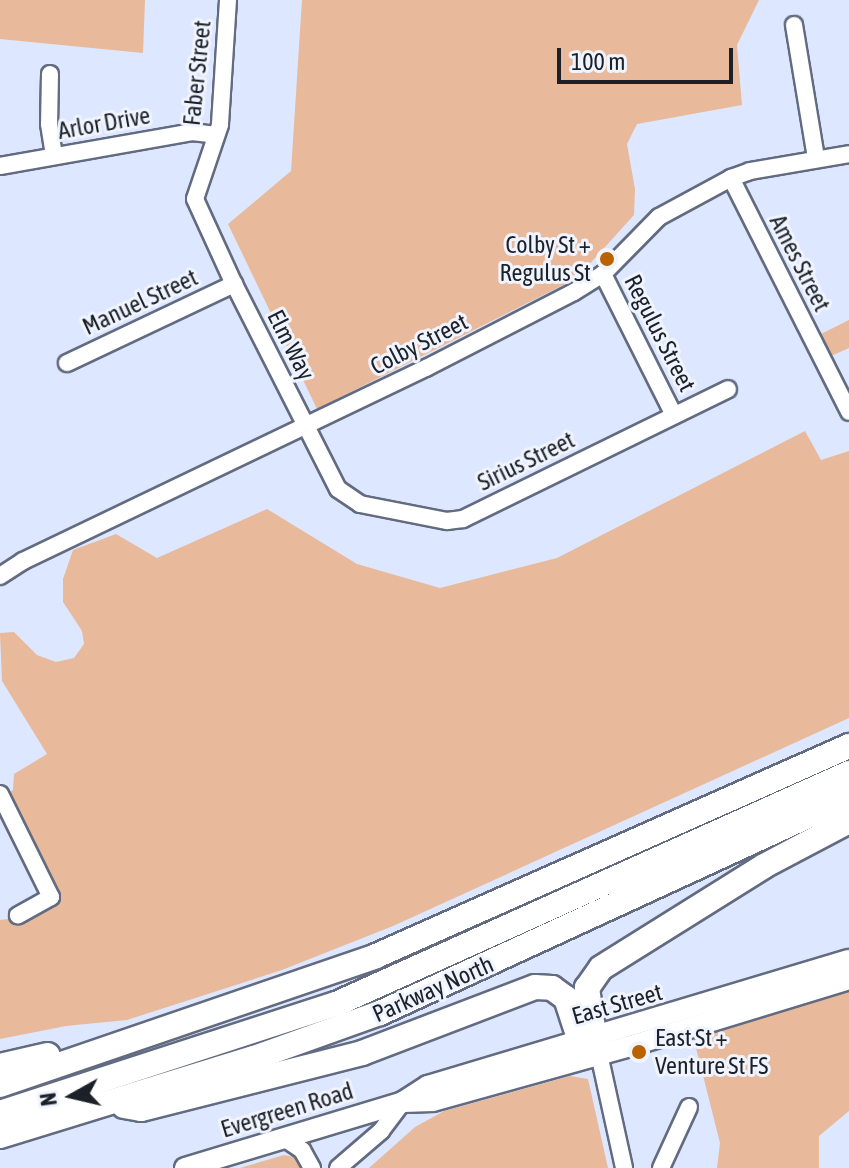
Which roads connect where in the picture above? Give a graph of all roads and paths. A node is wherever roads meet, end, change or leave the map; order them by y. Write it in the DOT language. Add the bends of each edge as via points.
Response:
graph roads {
  1 [pos="228,0"];
  2 [pos="794,25"];
  3 [pos="50,74"];
  4 [pos="216,135"];
  5 [pos="849,154"];
  6 [pos="54,156"];
  7 [pos="816,158"];
  8 [pos="0,166"];
  9 [pos="731,178"];
  10 [pos="603,274"];
  11 [pos="234,284"];
  12 [pos="67,363"];
  13 [pos="728,389"];
  14 [pos="849,412"];
  15 [pos="674,415"];
  16 [pos="305,427"];
  17 [pos="0,576"];
  18 [pos="849,746"];
  19 [pos="849,773"];
  20 [pos="0,794"];
  21 [pos="849,797"];
  22 [pos="849,821"];
  23 [pos="18,915"];
  24 [pos="849,960"];
  25 [pos="849,979"];
  26 [pos="171,1027"];
  27 [pos="591,1044"];
  28 [pos="0,1066"];
  29 [pos="0,1085"];
  30 [pos="106,1102"];
  31 [pos="403,1102"];
  32 [pos="689,1107"];
  33 [pos="0,1113"];
  34 [pos="0,1136"];
  35 [pos="284,1138"];
  36 [pos="185,1168"];
  37 [pos="312,1168"];
  38 [pos="338,1168"];
  39 [pos="624,1168"];
  40 [pos="661,1168"];
  1 -- 4 [label="street, Faber Street"];
  2 -- 7 [label="street"];
  3 -- 6 [label="street"];
  4 -- 6 [label="street, Arlor Drive" via="192,132"];
  4 -- 11 [label="street, Faber Street" via="195,199"];
  5 -- 7 [label="street, Colby Street"];
  6 -- 8 [label="street, Arlor Drive"];
  7 -- 9 [label="street, Colby Street"];
  9 -- 10 [label="street, Colby Street" via="659,217"];
  9 -- 14 [label="street, Ames Street"];
  10 -- 15 [label="street, Regulus Street"];
  10 -- 16 [label="street, Colby Street"];
  11 -- 12 [label="street, Manuel Street"];
  11 -- 16 [label="street, Elm Way"];
  13 -- 15 [label="street, Sirius Street"];
  15 -- 16 [label="street, Sirius Street" via="463,519 447,521 360,504 338,489"];
  16 -- 17 [label="street, Colby Street"];
  18 -- 26 [label="highway" via="376,956"];
  19 -- 33 [label="highway" via="336,1004"];
  20 -- 23 [label="street" via="51,897"];
  21 -- 30 [label="highway, Parkway North" via="380,1013"];
  22 -- 27 [label="highway" via="764,866 601,968 587,988"];
  24 -- 27 [label="main road, East Street"];
  25 -- 27 [label="main road, East Street"];
  26 -- 28 [label="highway"];
  26 -- 29 [label="highway"];
  27 -- 30 [label="highway" via="566,998 552,988 535,987 362,1053 141,1109"];
  27 -- 31 [label="main road, East Street" via="428,1086"];
  27 -- 39 [label="street"];
  30 -- 34 [label="highway, Parkway North"];
  31 -- 35 [label="main road, Evergreen Road"];
  31 -- 38 [label="street, East Street" via="381,1131"];
  32 -- 40 [label="street"];
  35 -- 36 [label="main road, Evergreen Road"];
  35 -- 37 [label="street" via="302,1150"];
}
